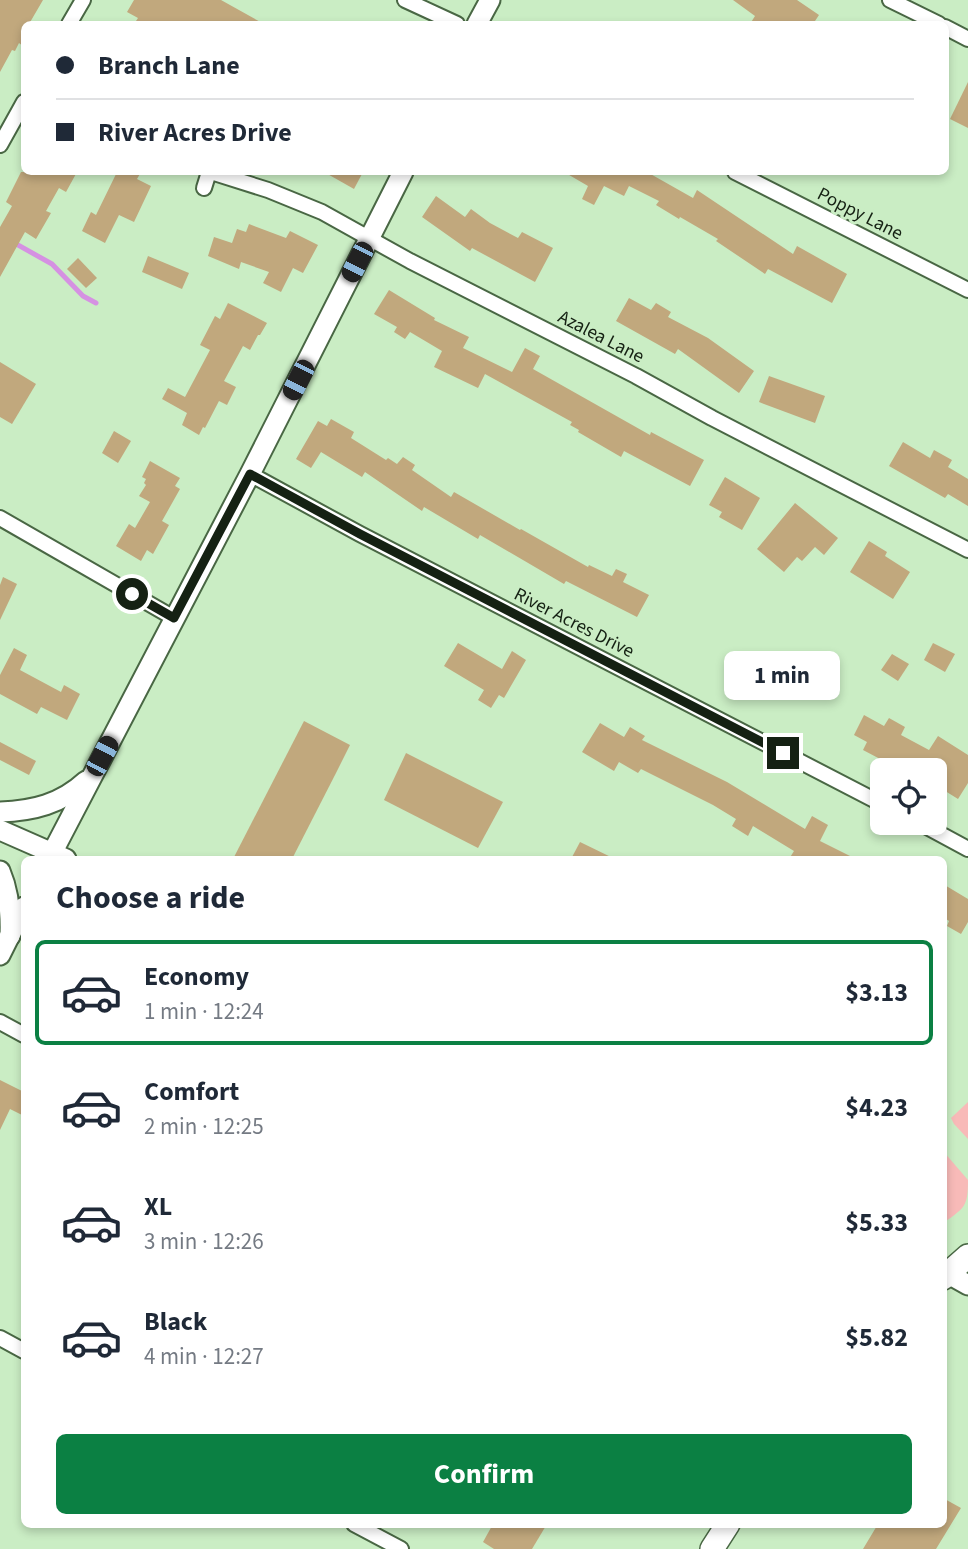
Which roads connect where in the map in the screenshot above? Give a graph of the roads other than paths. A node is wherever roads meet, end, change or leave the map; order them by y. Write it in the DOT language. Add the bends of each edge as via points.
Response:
graph roads {
  1 [pos="83,0"];
  2 [pos="405,0"];
  3 [pos="489,0"];
  4 [pos="890,0"];
  5 [pos="71,21"];
  6 [pos="450,21"];
  7 [pos="478,21"];
  8 [pos="933,21"];
  9 [pos="949,29"];
  10 [pos="968,39"];
  11 [pos="21,107"];
  12 [pos="0,145"];
  13 [pos="209,175"];
  14 [pos="219,175"];
  15 [pos="401,175"];
  16 [pos="741,175"];
  17 [pos="204,188"];
  18 [pos="369,238"];
  19 [pos="968,290"];
  20 [pos="250,474"];
  21 [pos="0,518"];
  22 [pos="968,550"];
  23 [pos="174,618"];
  24 [pos="92,776"];
  25 [pos="870,798"];
  26 [pos="0,812"];
  27 [pos="0,830"];
  28 [pos="942,835"];
  29 [pos="968,849"];
  30 [pos="54,856"];
  31 [pos="56,856"];
  32 [pos="0,871"];
  33 [pos="21,913"];
  34 [pos="10,936"];
  35 [pos="0,955"];
  36 [pos="0,1022"];
  37 [pos="21,1033"];
  38 [pos="968,1256"];
  39 [pos="951,1277"];
  40 [pos="0,1338"];
  41 [pos="21,1349"];
  42 [pos="362,1528"];
  43 [pos="725,1528"];
  44 [pos="401,1549"];
  45 [pos="712,1549"];
  1 -- 5 [label="street"];
  2 -- 6 [label="street"];
  3 -- 7 [label="street"];
  4 -- 8 [label="street"];
  9 -- 10 [label="street"];
  11 -- 12 [label="street"];
  13 -- 17 [label="street, Azalea Lane"];
  14 -- 18 [label="street, Azalea Lane" via="297,200"];
  15 -- 18 [label="street"];
  16 -- 19 [label="street, Poppy Lane"];
  18 -- 20 [label="street"];
  18 -- 22 [label="street, Azalea Lane"];
  20 -- 23 [label="street"];
  20 -- 25 [label="street, River Acres Drive"];
  21 -- 23 [label="street"];
  23 -- 24 [label="street"];
  24 -- 26 [label="street" via="48,805"];
  24 -- 31 [label="street"];
  27 -- 30 [label="street"];
  28 -- 29 [label="street"];
  32 -- 34 [label="street" via="9,900"];
  33 -- 34 [label="street"];
  34 -- 35 [label="street"];
  36 -- 37 [label="street"];
  38 -- 39 [label="main road"];
  40 -- 41 [label="street"];
  42 -- 44 [label="street"];
  43 -- 45 [label="main road"];
}
